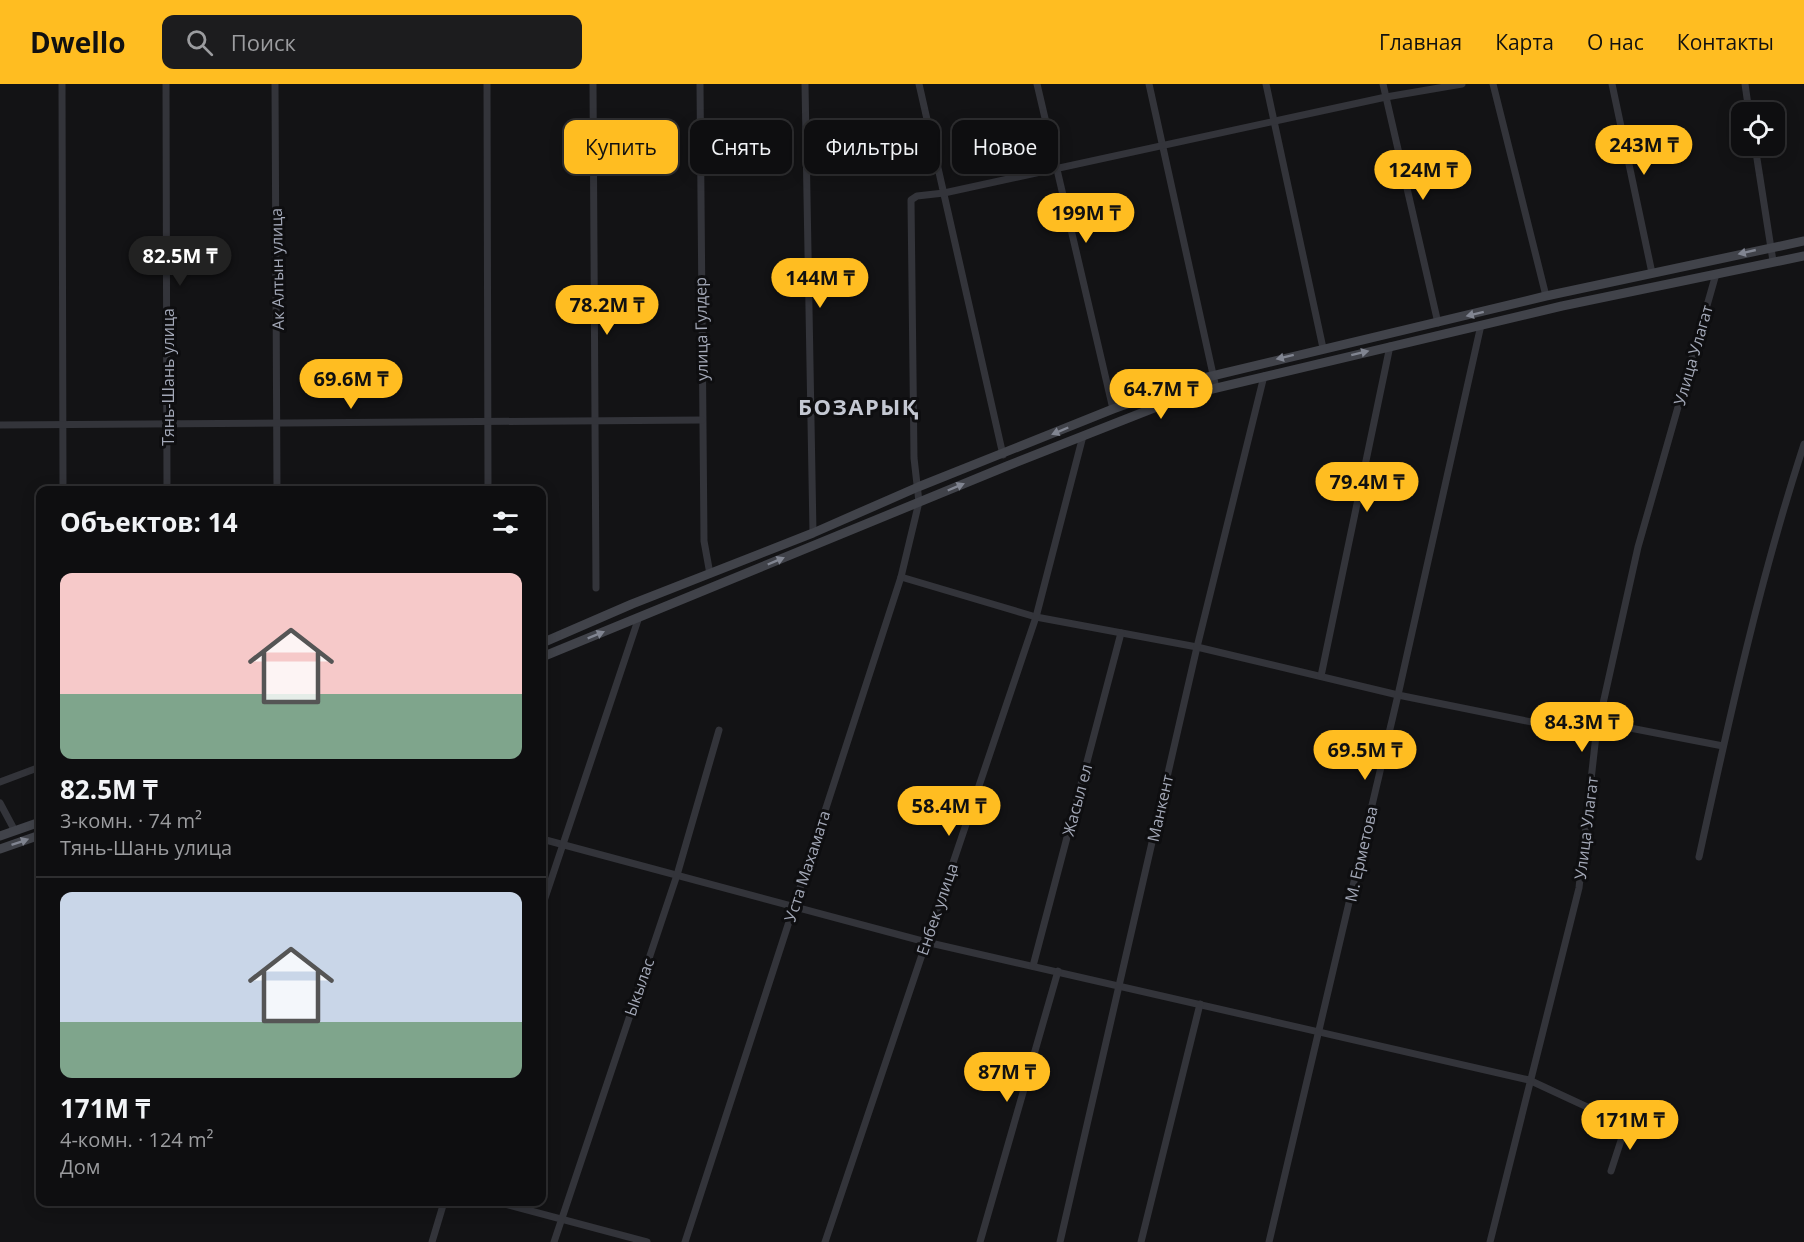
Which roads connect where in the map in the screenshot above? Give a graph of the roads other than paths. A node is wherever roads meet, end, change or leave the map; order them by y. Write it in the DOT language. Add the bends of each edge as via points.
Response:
graph roads {
  1 [pos="62,84"];
  2 [pos="166,84"];
  3 [pos="275,84"];
  4 [pos="487,84"];
  5 [pos="593,84"];
  6 [pos="700,84"];
  7 [pos="805,84"];
  8 [pos="919,84"];
  9 [pos="1036,84"];
  10 [pos="1149,84"];
  11 [pos="1266,84"];
  12 [pos="1383,84"];
  13 [pos="1462,84"];
  14 [pos="1492,84"];
  15 [pos="1612,84"];
  16 [pos="1745,84"];
  17 [pos="1386,97"];
  18 [pos="1748,102"];
  19 [pos="1044,120"];
  20 [pos="1274,122"];
  21 [pos="1163,145"];
  22 [pos="1756,156"];
  23 [pos="1058,168"];
  24 [pos="1032,174"];
  25 [pos="1056,174"];
  26 [pos="944,193"];
  27 [pos="1804,241"];
  28 [pos="1770,246"];
  29 [pos="1804,256"];
  30 [pos="1773,261"];
  31 [pos="1652,273"];
  32 [pos="1716,274"];
  33 [pos="1546,296"];
  34 [pos="1504,307"];
  35 [pos="1507,320"];
  36 [pos="1438,323"];
  37 [pos="1481,325"];
  38 [pos="1390,346"];
  39 [pos="1323,348"];
  40 [pos="1213,374"];
  41 [pos="1264,376"];
  42 [pos="1216,388"];
  43 [pos="1113,409"];
  44 [pos="702,420"];
  45 [pos="488,422"];
  46 [pos="595,422"];
  47 [pos="168,423"];
  48 [pos="278,423"];
  49 [pos="0,424"];
  50 [pos="63,424"];
  51 [pos="1083,436"];
  52 [pos="1804,444"];
  53 [pos="1003,455"];
  54 [pos="63,486"];
  55 [pos="167,486"];
  56 [pos="278,486"];
  57 [pos="488,486"];
  58 [pos="918,487"];
  59 [pos="919,502"];
  60 [pos="813,533"];
  61 [pos="710,574"];
  62 [pos="901,578"];
  63 [pos="596,588"];
  64 [pos="639,617"];
  65 [pos="1036,617"];
  66 [pos="1121,633"];
  67 [pos="546,641"];
  68 [pos="1197,648"];
  69 [pos="546,655"];
  70 [pos="1321,676"];
  71 [pos="1398,695"];
  72 [pos="1599,722"];
  73 [pos="719,730"];
  74 [pos="1596,735"];
  75 [pos="1723,746"];
  76 [pos="36,768"];
  77 [pos="0,782"];
  78 [pos="0,803"];
  79 [pos="36,823"];
  80 [pos="15,831"];
  81 [pos="0,836"];
  82 [pos="36,836"];
  83 [pos="546,840"];
  84 [pos="562,845"];
  85 [pos="0,849"];
  86 [pos="1699,857"];
  87 [pos="677,875"];
  88 [pos="546,895"];
  89 [pos="794,905"];
  90 [pos="926,942"];
  91 [pos="1033,966"];
  92 [pos="1058,971"];
  93 [pos="1119,985"];
  94 [pos="1200,1004"];
  95 [pos="1318,1032"];
  96 [pos="1528,1080"];
  97 [pos="1611,1171"];
  98 [pos="443,1206"];
  99 [pos="513,1206"];
  100 [pos="562,1218"];
  101 [pos="432,1242"];
  102 [pos="554,1242"];
  103 [pos="647,1242"];
  104 [pos="685,1242"];
  105 [pos="825,1242"];
  106 [pos="980,1242"];
  107 [pos="1060,1242"];
  108 [pos="1141,1242"];
  109 [pos="1269,1242"];
  110 [pos="1490,1242"];
  1 -- 50 [label="street"];
  2 -- 47 [label="street, Тянь-Шань улица"];
  3 -- 48 [label="street, Ак Алтын улица"];
  4 -- 45 [label="street"];
  5 -- 46 [label="street"];
  6 -- 44 [label="street, улица Гулдер"];
  7 -- 60 [label="street"];
  8 -- 26 [label="street"];
  9 -- 19 [label="street"];
  10 -- 21 [label="street"];
  11 -- 20 [label="street"];
  12 -- 17 [label="street"];
  13 -- 17 [label="street"];
  14 -- 33 [label="street"];
  15 -- 31 [label="street"];
  16 -- 18 [label="street"];
  17 -- 20 [label="street"];
  17 -- 36 [label="street"];
  20 -- 21 [label="street"];
  20 -- 39 [label="street"];
  21 -- 23 [label="street"];
  21 -- 40 [label="street"];
  22 -- 28 [label="street"];
  24 -- 26 [label="street"];
  25 -- 43 [label="street"];
  26 -- 53 [label="street"];
  26 -- 58 [label="street, Уста Махамата" via="917,196 910,202 914,458"];
  27 -- 28 [label="main road"];
  28 -- 30 [label="street"];
  28 -- 31 [label="main road, one-way"];
  29 -- 30 [label="main road"];
  30 -- 32 [label="main road"];
  31 -- 33 [label="main road"];
  32 -- 35 [label="main road"];
  32 -- 72 [label="street, Улица Улагат" via="1638,547"];
  33 -- 34 [label="main road"];
  34 -- 35 [label="main road"];
  34 -- 36 [label="main road, one-way"];
  35 -- 37 [label="main road"];
  36 -- 39 [label="main road"];
  37 -- 38 [label="main road"];
  37 -- 71 [label="street, М. Ерметова"];
  41 -- 38 [label="main road, one-way"];
  38 -- 70 [label="street"];
  39 -- 40 [label="main road, one-way"];
  40 -- 42 [label="street"];
  40 -- 43 [label="main road"];
  41 -- 42 [label="main road"];
  41 -- 68 [label="street, Манкент"];
  42 -- 51 [label="main road" via="1187,395"];
  43 -- 53 [label="main road, one-way"];
  44 -- 46 [label="street"];
  44 -- 61 [label="street, улица Гулдер" via="704,541"];
  45 -- 46 [label="street"];
  45 -- 48 [label="street"];
  45 -- 57 [label="street"];
  46 -- 63 [label="street"];
  47 -- 48 [label="street"];
  47 -- 50 [label="street"];
  47 -- 55 [label="street, Тянь-Шань улица"];
  48 -- 56 [label="street, Ак Алтын улица"];
  49 -- 50 [label="street"];
  50 -- 54 [label="street"];
  59 -- 51 [label="main road, one-way"];
  51 -- 65 [label="street, Енбек улица"];
  52 -- 75 [label="street"];
  53 -- 58 [label="main road"];
  58 -- 59 [label="street, Уста Махамата"];
  58 -- 60 [label="main road"];
  59 -- 62 [label="street, Уста Махамата"];
  64 -- 59 [label="main road, one-way"];
  60 -- 61 [label="main road"];
  61 -- 67 [label="main road"];
  62 -- 65 [label="street"];
  62 -- 89 [label="street, Уста Махамата"];
  69 -- 64 [label="main road, one-way"];
  64 -- 84 [label="street"];
  65 -- 66 [label="street"];
  65 -- 90 [label="street, Енбек улица"];
  66 -- 68 [label="street"];
  66 -- 91 [label="street, Жасыл ел"];
  68 -- 70 [label="street"];
  68 -- 93 [label="street, Манкент"];
  70 -- 71 [label="street"];
  71 -- 74 [label="street"];
  71 -- 95 [label="street, М. Ерметова"];
  72 -- 74 [label="street, Улица Улагат"];
  72 -- 75 [label="street"];
  73 -- 87 [label="street, Ыкылас"];
  74 -- 96 [label="street, Улица Улагат" via="1578,888"];
  75 -- 86 [label="street"];
  76 -- 77 [label="street"];
  78 -- 80 [label="street"];
  79 -- 80 [label="main road"];
  80 -- 81 [label="main road"];
  85 -- 82 [label="main road, one-way"];
  83 -- 84 [label="street"];
  84 -- 87 [label="street"];
  84 -- 88 [label="street"];
  87 -- 89 [label="street"];
  87 -- 100 [label="street, Ыкылас"];
  89 -- 90 [label="street"];
  89 -- 104 [label="street, Уста Махамата"];
  90 -- 91 [label="street"];
  90 -- 105 [label="street, Енбек улица"];
  91 -- 92 [label="street"];
  92 -- 93 [label="street"];
  92 -- 106 [label="street"];
  93 -- 94 [label="street"];
  93 -- 107 [label="street, Манкент"];
  94 -- 95 [label="street"];
  94 -- 108 [label="street"];
  95 -- 96 [label="street"];
  95 -- 109 [label="street, М. Ерметова"];
  96 -- 97 [label="street" via="1626,1125"];
  96 -- 110 [label="street, Улица Улагат"];
  98 -- 101 [label="street"];
  99 -- 100 [label="street"];
  100 -- 102 [label="street, Ыкылас"];
  100 -- 103 [label="street"];
}
